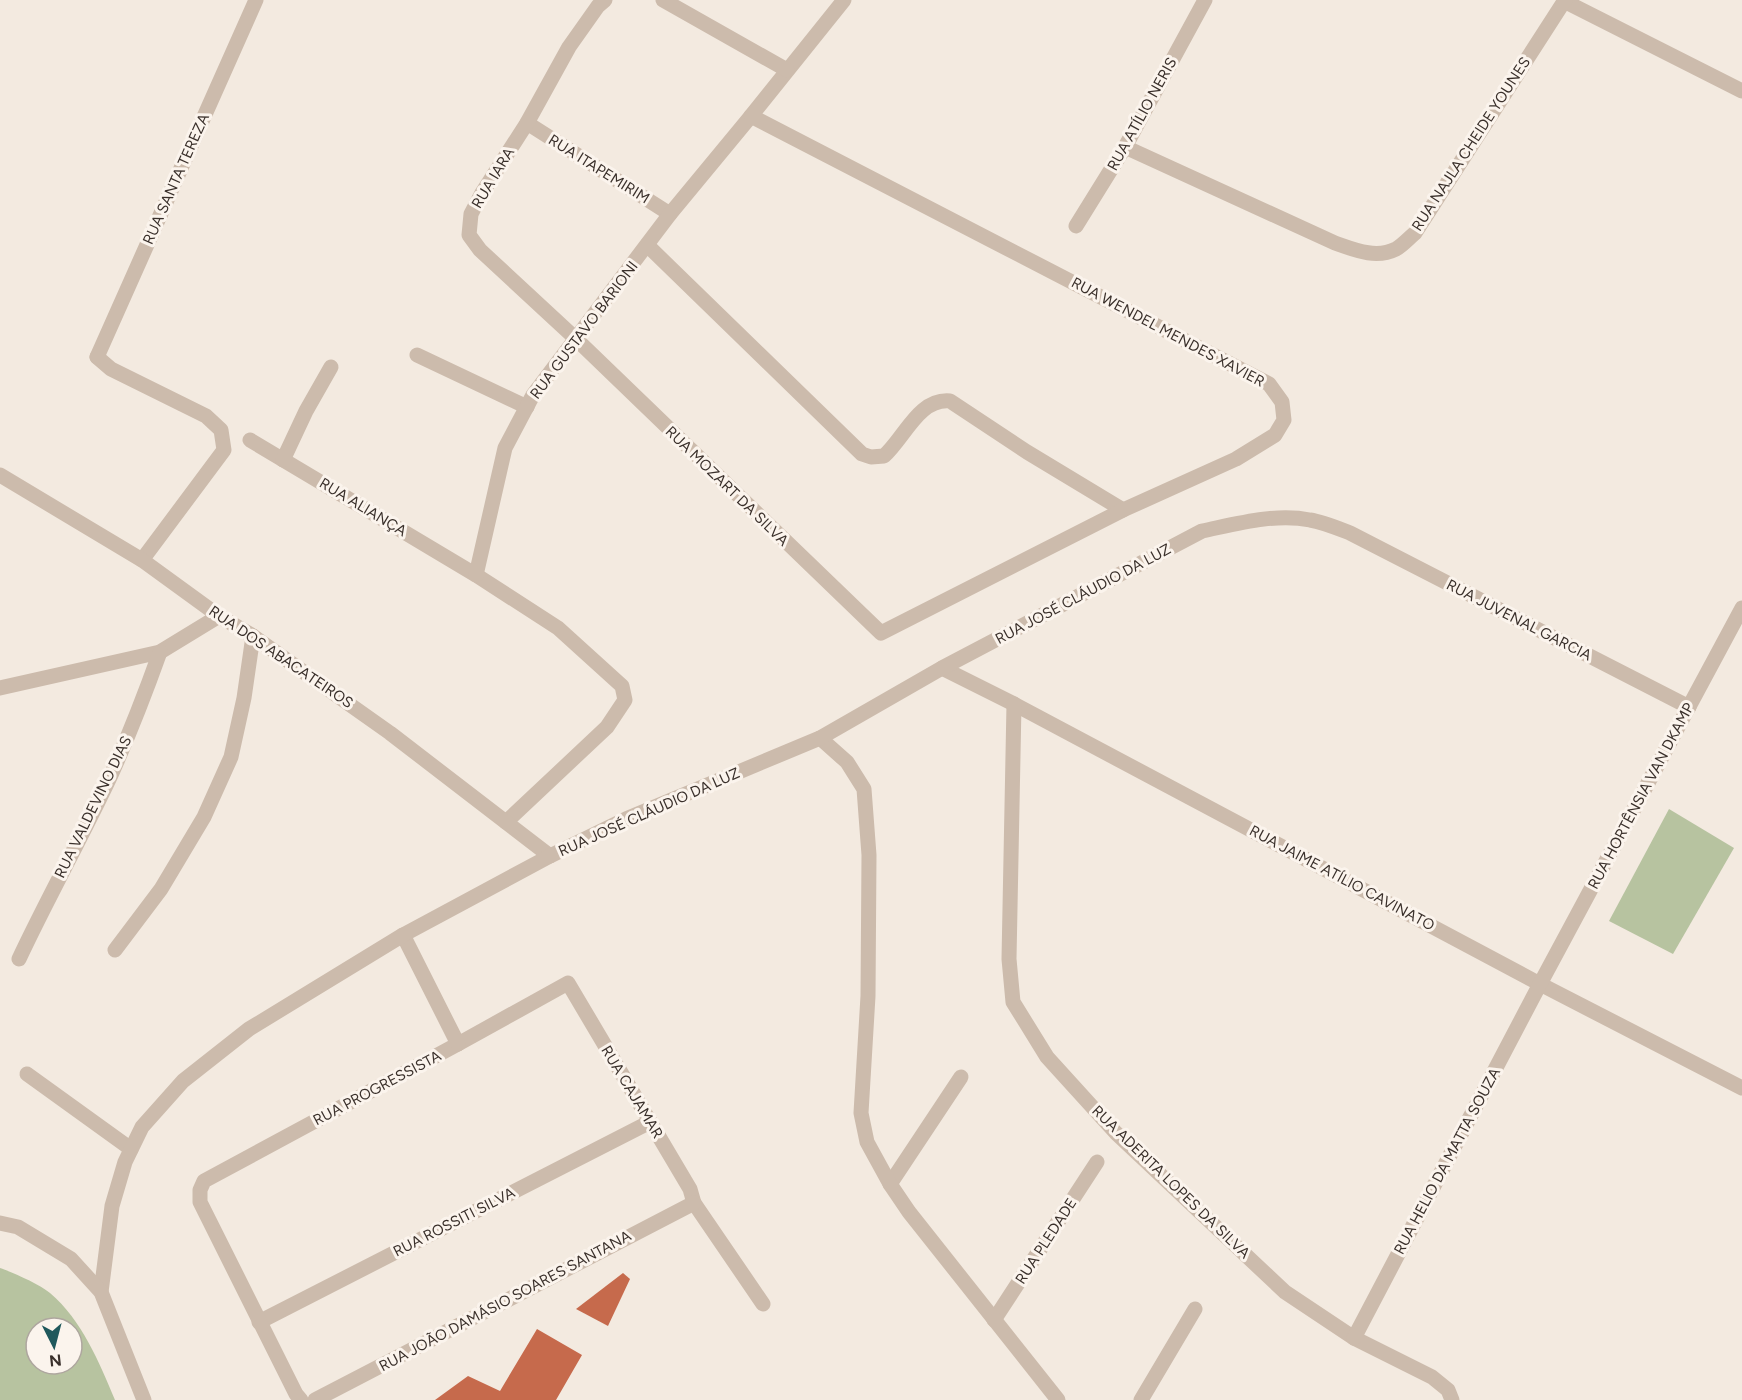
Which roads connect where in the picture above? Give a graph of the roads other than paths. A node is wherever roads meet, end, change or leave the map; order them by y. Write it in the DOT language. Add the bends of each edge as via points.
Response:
graph roads {
  1 [pos="256,0"];
  2 [pos="604,0"];
  3 [pos="663,0"];
  4 [pos="844,0"];
  5 [pos="1205,0"];
  6 [pos="1564,0"];
  7 [pos="787,70"];
  8 [pos="1742,91"];
  9 [pos="751,116"];
  10 [pos="527,123"];
  11 [pos="1125,147"];
  12 [pos="670,214"];
  13 [pos="1076,226"];
  14 [pos="647,245"];
  15 [pos="575,338"];
  16 [pos="417,356"];
  17 [pos="331,367"];
  18 [pos="527,407"];
  19 [pos="250,440"];
  20 [pos="283,460"];
  21 [pos="0,475"];
  22 [pos="1123,510"];
  23 [pos="1350,533"];
  24 [pos="142,560"];
  25 [pos="476,575"];
  26 [pos="1742,608"];
  27 [pos="219,616"];
  28 [pos="881,633"];
  29 [pos="253,636"];
  30 [pos="160,652"];
  31 [pos="942,668"];
  32 [pos="0,688"];
  33 [pos="1014,704"];
  34 [pos="1689,707"];
  35 [pos="820,738"];
  36 [pos="506,822"];
  37 [pos="550,856"];
  38 [pos="403,935"];
  39 [pos="115,950"];
  40 [pos="19,959"];
  41 [pos="568,983"];
  42 [pos="1540,984"];
  43 [pos="458,1044"];
  44 [pos="27,1074"];
  45 [pos="961,1077"];
  46 [pos="1742,1088"];
  47 [pos="650,1122"];
  48 [pos="131,1149"];
  49 [pos="1097,1162"];
  50 [pos="890,1184"];
  51 [pos="694,1203"];
  52 [pos="0,1223"];
  53 [pos="100,1292"];
  54 [pos="763,1304"];
  55 [pos="1195,1309"];
  56 [pos="994,1320"];
  57 [pos="259,1322"];
  58 [pos="1354,1338"];
  59 [pos="299,1397"];
  60 [pos="144,1400"];
  61 [pos="315,1400"];
  62 [pos="1058,1400"];
  63 [pos="1141,1400"];
  64 [pos="1452,1400"];
  1 -- 24 [label="street, RUA SANTA TEREZA" via="96,357 118,373 206,416 221,430 224,450"];
  2 -- 10 [label="street, RUA IARA" via="569,48"];
  3 -- 7 [label="street"];
  4 -- 7 [label="street, RUA GUSTAVO BARIONI"];
  5 -- 11 [label="street, RUA ATÍLIO NERIS"];
  6 -- 8 [label="street"];
  6 -- 11 [label="street, RUA NAJLA CHEIDE YOUNES" via="1415,233 1397,249 1378,254 1335,243"];
  7 -- 9 [label="street, RUA GUSTAVO BARIONI"];
  9 -- 12 [label="street, RUA GUSTAVO BARIONI"];
  9 -- 22 [label="street, RUA WENDEL MENDES XAVIER" via="1269,384 1277,393 1284,420 1275,435 1236,459"];
  10 -- 12 [label="street, RUA ITAPEMIRIM"];
  10 -- 15 [label="street, RUA IARA" via="471,214 469,235 480,250"];
  11 -- 13 [label="street, RUA ATÍLIO NERIS"];
  12 -- 14 [label="street, RUA GUSTAVO BARIONI"];
  14 -- 15 [label="street, RUA GUSTAVO BARIONI"];
  14 -- 22 [label="street" via="862,454 884,456 930,404 950,401"];
  15 -- 18 [label="street, RUA GUSTAVO BARIONI"];
  15 -- 28 [label="street, RUA MOZART DA SILVA"];
  16 -- 18 [label="street"];
  17 -- 20 [label="street"];
  18 -- 25 [label="street, RUA GUSTAVO BARIONI" via="505,448"];
  19 -- 20 [label="street, RUA ALIANÇA"];
  20 -- 25 [label="street, RUA ALIANÇA"];
  21 -- 24 [label="street, RUA DOS ABACATEIROS"];
  22 -- 28 [label="street, RUA WENDEL MENDES XAVIER"];
  23 -- 31 [label="street, RUA JOSÉ CLÁUDIO DA LUZ" via="1310,520 1287,518 1202,531"];
  23 -- 34 [label="street, RUA JUVENAL GARCIA"];
  24 -- 27 [label="street, RUA DOS ABACATEIROS"];
  25 -- 36 [label="street, RUA ALIANÇA" via="558,628 622,686 625,700 607,727"];
  26 -- 34 [label="street, RUA HORTÊNSIA VAN DKAMP"];
  27 -- 29 [label="street, RUA DOS ABACATEIROS"];
  27 -- 30 [label="street"];
  29 -- 36 [label="street, RUA DOS ABACATEIROS"];
  29 -- 39 [label="street" via="244,698 227,767 204,817 161,889"];
  30 -- 32 [label="street"];
  30 -- 40 [label="street, RUA VALDEVINO DIAS" via="110,777"];
  31 -- 33 [label="street, RUA JAIME ATÍLIO CAVINATO"];
  31 -- 35 [label="street, RUA JOSÉ CLÁUDIO DA LUZ"];
  33 -- 42 [label="street, RUA JAIME ATÍLIO CAVINATO"];
  33 -- 58 [label="street, RUA ADERITA LOPES DA SILVA" via="1009,959 1012,1002 1047,1057 1116,1133 1285,1292"];
  34 -- 42 [label="street, RUA HORTÊNSIA VAN DKAMP"];
  35 -- 37 [label="street, RUA JOSÉ CLÁUDIO DA LUZ" via="626,819"];
  35 -- 50 [label="street" via="847,762 864,789 869,855 868,996 861,1113 867,1142"];
  36 -- 37 [label="street, RUA DOS ABACATEIROS"];
  37 -- 38 [label="street, RUA JOSÉ CLÁUDIO DA LUZ"];
  38 -- 43 [label="street"];
  38 -- 48 [label="street, RUA JOSÉ CLÁUDIO DA LUZ" via="249,1029 183,1081 142,1127"];
  41 -- 43 [label="street, RUA PROGRESSISTA"];
  41 -- 47 [label="street, RUA CAJAMAR"];
  42 -- 46 [label="street, RUA JAIME ATÍLIO CAVINATO"];
  42 -- 58 [label="street, RUA HELIO DA MATTA SOUZA"];
  43 -- 57 [label="street, RUA PROGRESSISTA" via="204,1181 200,1202"];
  44 -- 48 [label="street"];
  45 -- 50 [label="street"];
  47 -- 51 [label="street, RUA CAJAMAR" via="690,1189"];
  47 -- 57 [label="street, RUA ROSSITI SILVA"];
  48 -- 53 [label="street, RUA JOSÉ CLÁUDIO DA LUZ" via="112,1206"];
  49 -- 56 [label="street, RUA PLEDADE"];
  50 -- 56 [label="street"];
  51 -- 54 [label="street"];
  51 -- 61 [label="street, RUA JOÃO DAMÁSIO SOARES SANTANA"];
  52 -- 53 [label="street" via="18,1227 71,1259"];
  53 -- 60 [label="street"];
  55 -- 63 [label="street"];
  56 -- 62 [label="street"];
  57 -- 59 [label="street"];
  58 -- 64 [label="street, RUA ADERITA LOPES DA SILVA" via="1432,1377 1448,1390"];
}
